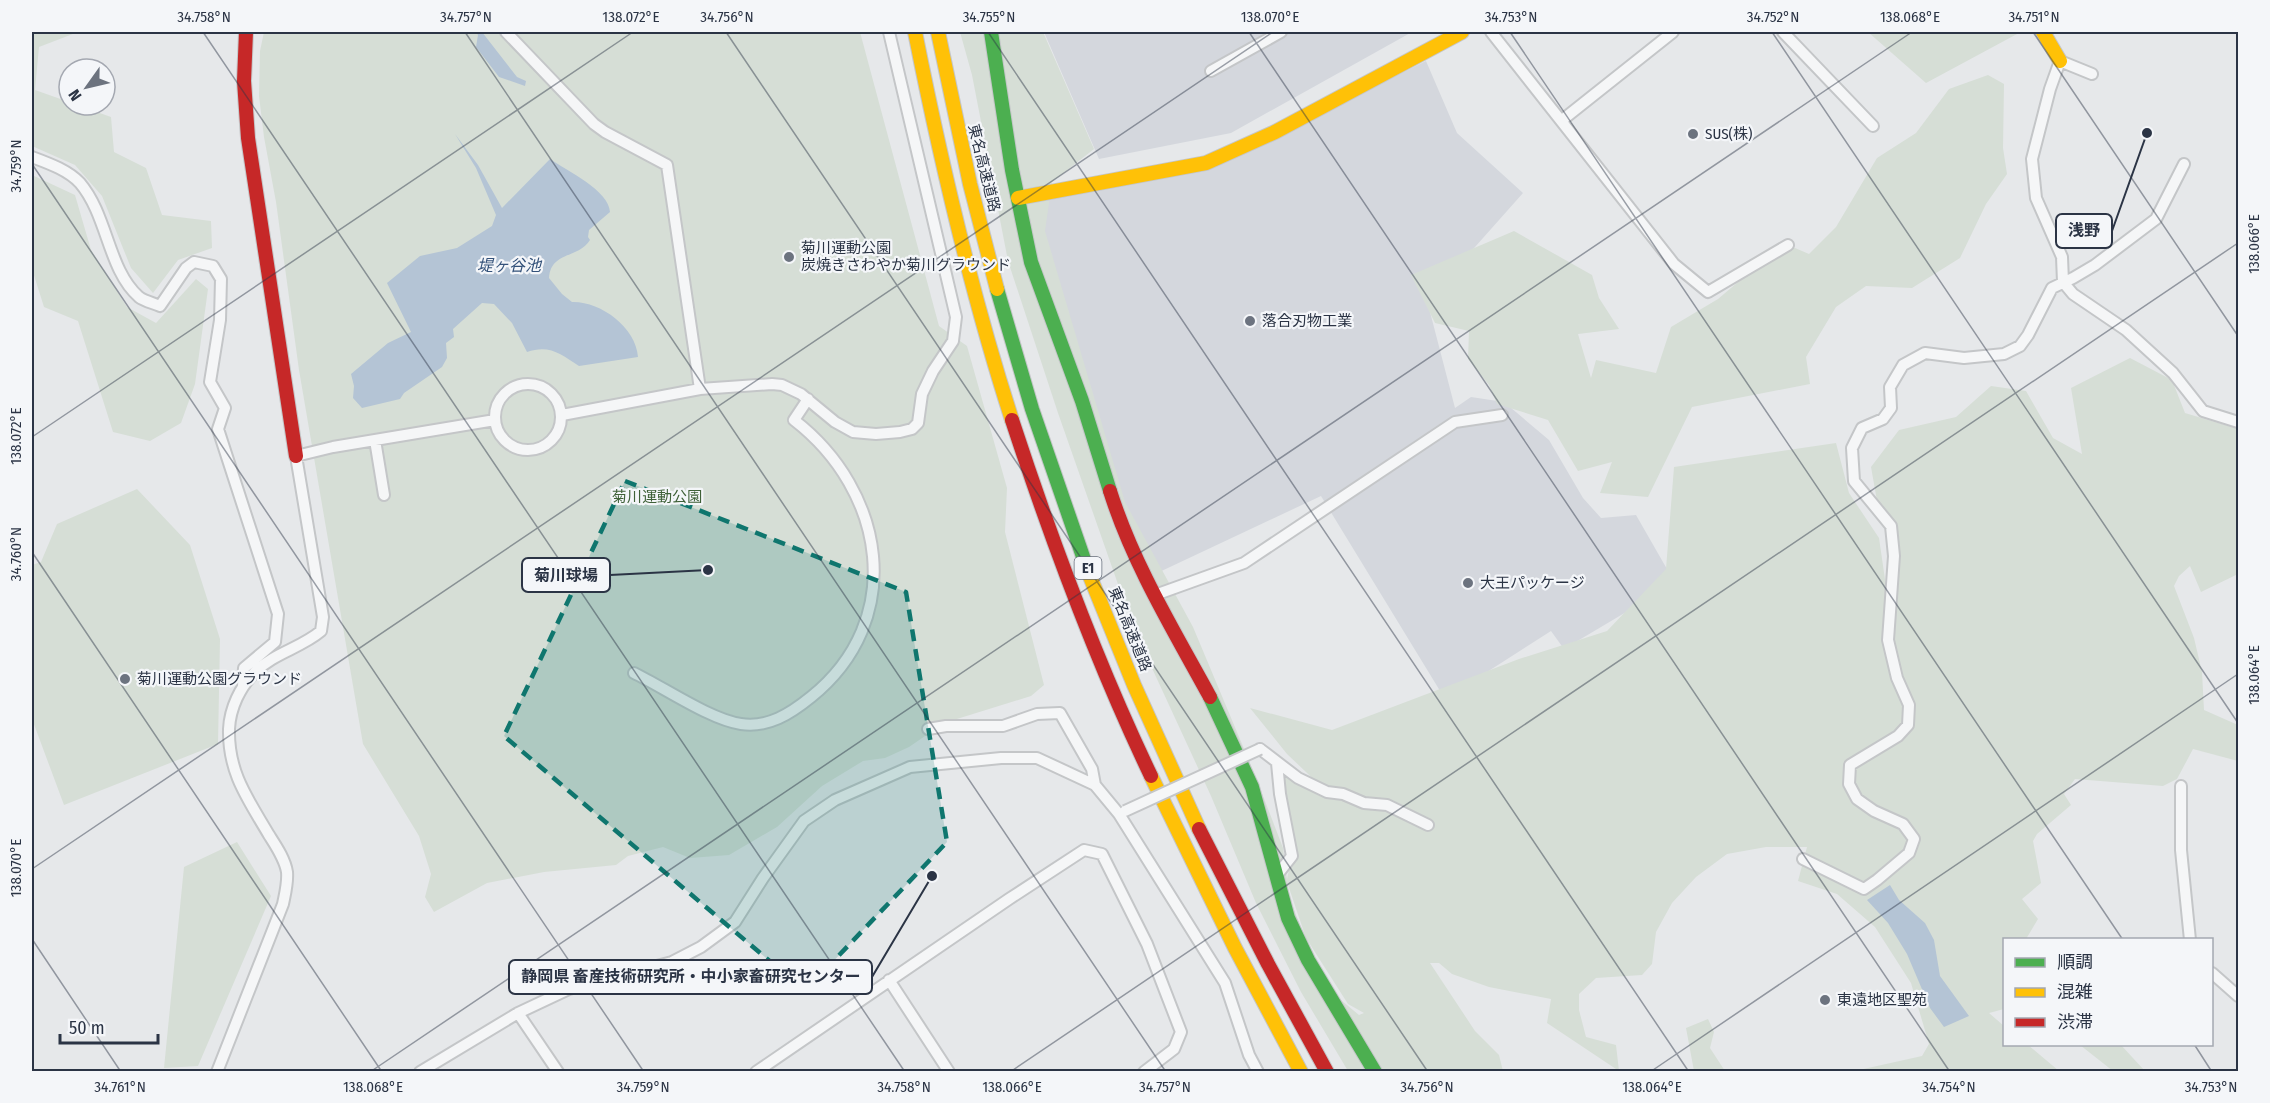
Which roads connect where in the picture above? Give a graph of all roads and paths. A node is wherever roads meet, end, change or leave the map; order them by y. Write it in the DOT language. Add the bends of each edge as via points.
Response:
graph roads {
  1 [pos="246,32"];
  2 [pos="506,32"];
  3 [pos="889,32"];
  4 [pos="915,32"];
  5 [pos="938,32"];
  6 [pos="991,32"];
  7 [pos="1281,32"];
  8 [pos="1462,32"];
  9 [pos="1491,32"];
  10 [pos="1673,32"];
  11 [pos="1783,32"];
  12 [pos="2043,32"];
  13 [pos="2060,61"];
  14 [pos="1211,71"];
  15 [pos="2092,74"];
  16 [pos="1561,121"];
  17 [pos="1873,126"];
  18 [pos="32,158"];
  19 [pos="2184,164"];
  20 [pos="1018,198"];
  21 [pos="1788,245"];
  22 [pos="2063,282"];
  23 [pos="700,388"];
  24 [pos="808,399"];
  25 [pos="562,415"];
  26 [pos="1502,415"];
  27 [pos="495,420"];
  28 [pos="2238,422"];
  29 [pos="375,440"];
  30 [pos="296,456"];
  31 [pos="384,495"];
  32 [pos="1155,595"];
  33 [pos="634,673"];
  34 [pos="243,687"];
  35 [pos="928,729"];
  36 [pos="1277,763"];
  37 [pos="1095,785"];
  38 [pos="2181,786"];
  39 [pos="1122,812"];
  40 [pos="1428,825"];
  41 [pos="1803,859"];
  42 [pos="1277,875"];
  43 [pos="2190,938"];
  44 [pos="2213,975"];
  45 [pos="888,980"];
  46 [pos="2238,996"];
  47 [pos="518,1013"];
  48 [pos="769,1068"];
  49 [pos="217,1071"];
  50 [pos="420,1071"];
  51 [pos="558,1071"];
  52 [pos="756,1071"];
  53 [pos="949,1071"];
  54 [pos="1144,1071"];
  55 [pos="1258,1071"];
  56 [pos="1301,1071"];
  57 [pos="1327,1071"];
  58 [pos="1376,1071"];
  1 -- 30 [label="main road" via="248,138"];
  2 -- 23 [label="street" via="594,124 667,165"];
  3 -- 24 [label="street" via="956,317 953,341 933,370 922,394 918,423 912,429 853,432"];
  4 -- 56 [label="main road, E1" via="930,113 999,379 1090,640 1205,890"];
  5 -- 57 [label="main road, 東名高速道路 / E1" via="987,254 1024,384 1103,608 1220,869"];
  6 -- 20 [label="main road"];
  7 -- 14 [label="street"];
  8 -- 20 [label="main road" via="1275,132 1206,163"];
  9 -- 16 [label="street"];
  10 -- 16 [label="street"];
  11 -- 17 [label="street"];
  12 -- 13 [label="main road"];
  13 -- 15 [label="street"];
  13 -- 22 [label="street" via="2032,159 2036,198 2062,257"];
  16 -- 21 [label="street" via="1674,264 1707,292"];
  18 -- 34 [label="street" via="79,182 98,210 120,271 139,298 160,306 186,268 195,262 213,266 221,279 220,320 210,382 225,408 218,429 278,614 275,642 244,668"];
  19 -- 22 [label="street" via="2156,219 2095,265"];
  20 -- 32 [label="main road" via="1031,262 1082,401 1118,516"];
  22 -- 28 [label="street" via="2073,294 2126,330 2173,373 2204,411"];
  22 -- 41 [label="street" via="2052,288 2020,346 2004,354 1964,358 1925,353 1903,364 1890,387 1891,408 1883,419 1862,428 1852,448 1854,481 1892,526 1894,556 1888,640 1897,678 1909,705 1908,725 1898,736 1850,765 1849,784 1857,799 1903,824 1914,839 1909,853 1863,889"];
  23 -- 24 [label="street" via="782,385"];
  23 -- 25 [label="street"];
  24 -- 33 [label="street" via="794,420 824,448 856,494 872,544 872,601 864,630 849,657 803,703 760,725 721,719"];
  25 -- 27 [label="street" via="557,435 550,443 531,451 511,446 497,430"];
  25 -- 27 [label="street" via="554,395 546,388 526,383 506,391"];
  26 -- 32 [label="street" via="1455,422 1244,564"];
  27 -- 29 [label="street"];
  29 -- 30 [label="street"];
  29 -- 31 [label="street"];
  30 -- 34 [label="street" via="323,617 321,631 269,659"];
  32 -- 42 [label="main road" via="1218,713 1252,788"];
  34 -- 49 [label="street" via="230,720 232,767 280,853 287,884 283,904"];
  35 -- 37 [label="street" via="1003,726 1037,714 1060,713 1092,768"];
  36 -- 39 [label="street, bridge" via="1260,748"];
  36 -- 40 [label="street" via="1328,792 1387,806"];
  36 -- 42 [label="street" via="1292,856"];
  37 -- 39 [label="street"];
  37 -- 47 [label="street" via="1037,758 910,767 835,800 804,821 735,922 701,947 672,962 569,990"];
  38 -- 43 [label="street" via="2181,850"];
  39 -- 55 [label="street" via="1225,983"];
  42 -- 58 [label="main road" via="1288,918 1308,960"];
  44 -- 46 [label="street"];
  45 -- 48 [label="street"];
  45 -- 53 [label="street"];
  45 -- 54 [label="street" via="1070,857 1084,850 1102,854 1147,944 1181,1032 1174,1049"];
  47 -- 50 [label="street"];
  47 -- 51 [label="street"];
  48 -- 52 [label="street"];
}
